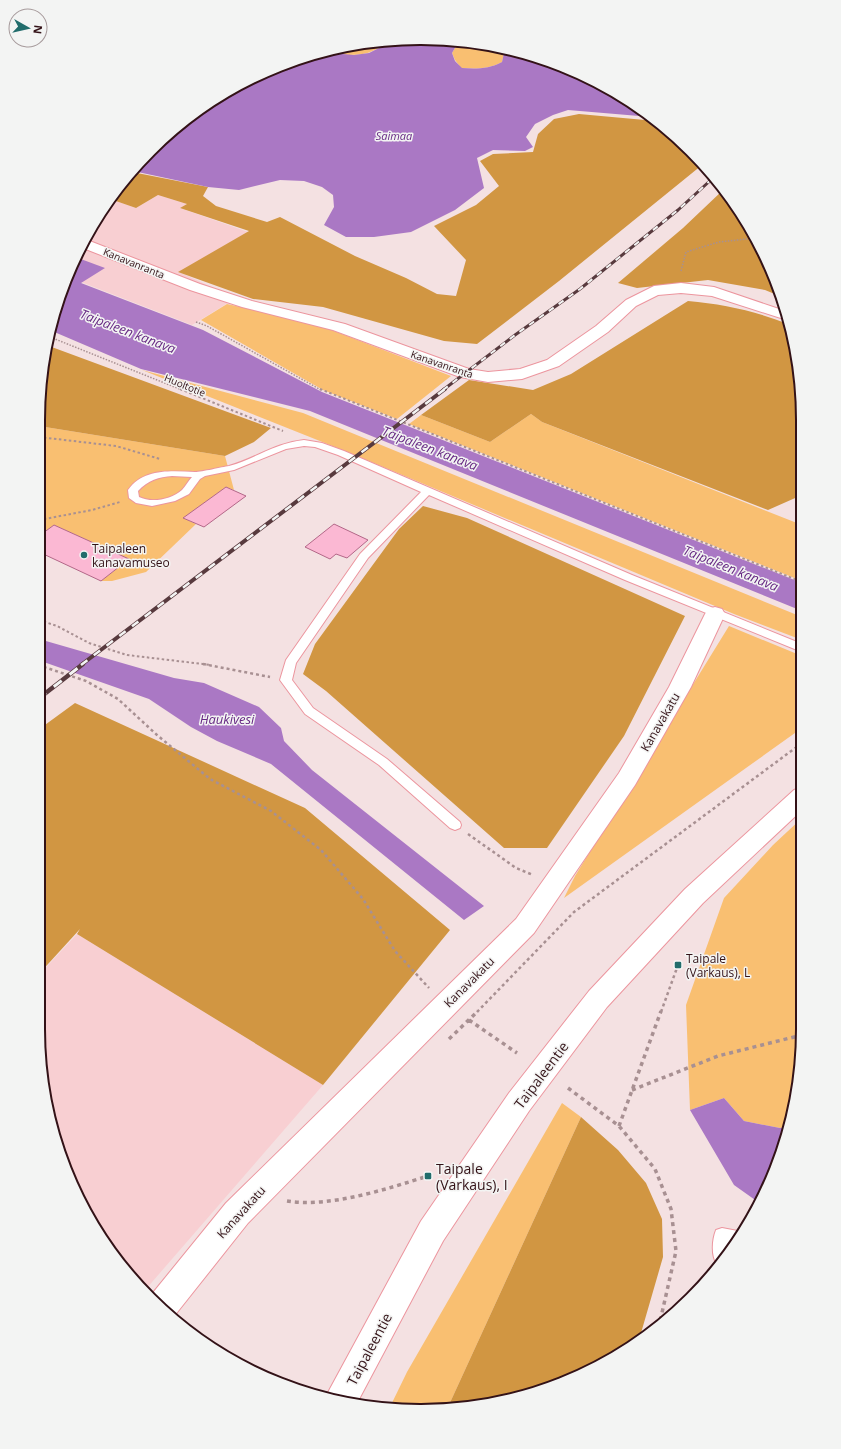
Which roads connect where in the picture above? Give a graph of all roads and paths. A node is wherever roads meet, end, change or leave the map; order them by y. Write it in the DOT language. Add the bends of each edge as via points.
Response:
graph roads {
  1 [pos="749,239"];
  2 [pos="89,245"];
  3 [pos="680,277"];
  4 [pos="780,314"];
  5 [pos="196,322"];
  6 [pos="54,340"];
  7 [pos="45,438"];
  8 [pos="315,444"];
  9 [pos="164,460"];
  10 [pos="199,474"];
  11 [pos="428,491"];
  12 [pos="134,498"];
  13 [pos="45,519"];
  14 [pos="796,580"];
  15 [pos="715,614"];
  16 [pos="45,622"];
  17 [pos="796,646"];
  18 [pos="45,667"];
  19 [pos="286,680"];
  20 [pos="796,747"];
  21 [pos="796,802"];
  22 [pos="456,825"];
  23 [pos="554,884"];
  24 [pos="678,965"];
  25 [pos="447,1003"];
  26 [pos="796,1037"];
  27 [pos="516,1053"];
  28 [pos="568,1088"];
  29 [pos="632,1090"];
  30 [pos="618,1126"];
  31 [pos="428,1176"];
  32 [pos="283,1200"];
  33 [pos="732,1238"];
  34 [pos="722,1252"];
  35 [pos="165,1303"];
  36 [pos="661,1316"];
  37 [pos="343,1396"];
  1 -- 3 [label="path" via="719,242 686,252"];
  2 -- 4 [label="main road, Kanavanranta" via="195,287 247,304 339,327 466,374 488,377 522,374 553,363 602,328 631,303 654,291 681,288 714,292"];
  5 -- 14 [label="path" via="326,392"];
  6 -- 8 [label="path, Huoltotie"];
  7 -- 9 [label="path" via="116,446"];
  8 -- 10 [label="lane" via="294,444 276,448 231,468"];
  8 -- 11 [label="lane"];
  10 -- 12 [label="lane" via="183,494 148,503"];
  10 -- 12 [label="lane" via="163,473 149,478 139,482 133,490"];
  11 -- 15 [label="lane"];
  11 -- 19 [label="lane" via="364,556 290,663"];
  12 -- 13 [label="path" via="92,510"];
  15 -- 17 [label="lane"];
  15 -- 23 [label="main road, Kanavakatu" via="680,687 627,778"];
  16 -- 19 [label="path" via="89,643 127,655 211,665"];
  18 -- 25 [label="path" via="86,681 118,699 210,779 271,811 321,850 363,899 395,951 421,981"];
  19 -- 22 [label="lane" via="309,711 383,762"];
  20 -- 27 [label="path" via="574,912 469,1020"];
  21 -- 37 [label="main road, Taipaleentie" via="694,896 598,999 519,1102 432,1231"];
  22 -- 23 [label="path" via="516,868"];
  23 -- 25 [label="main road, Kanavakatu" via="525,926"];
  24 -- 29 [label="path"];
  25 -- 35 [label="main road, Kanavakatu" via="237,1213"];
  26 -- 29 [label="path" via="718,1056"];
  28 -- 30 [label="path"];
  29 -- 30 [label="path"];
  30 -- 36 [label="path" via="655,1169 671,1209 676,1251"];
  31 -- 32 [label="path" via="409,1183 318,1203 295,1204"];
  33 -- 34 [label="lane" via="722,1236"];
}
